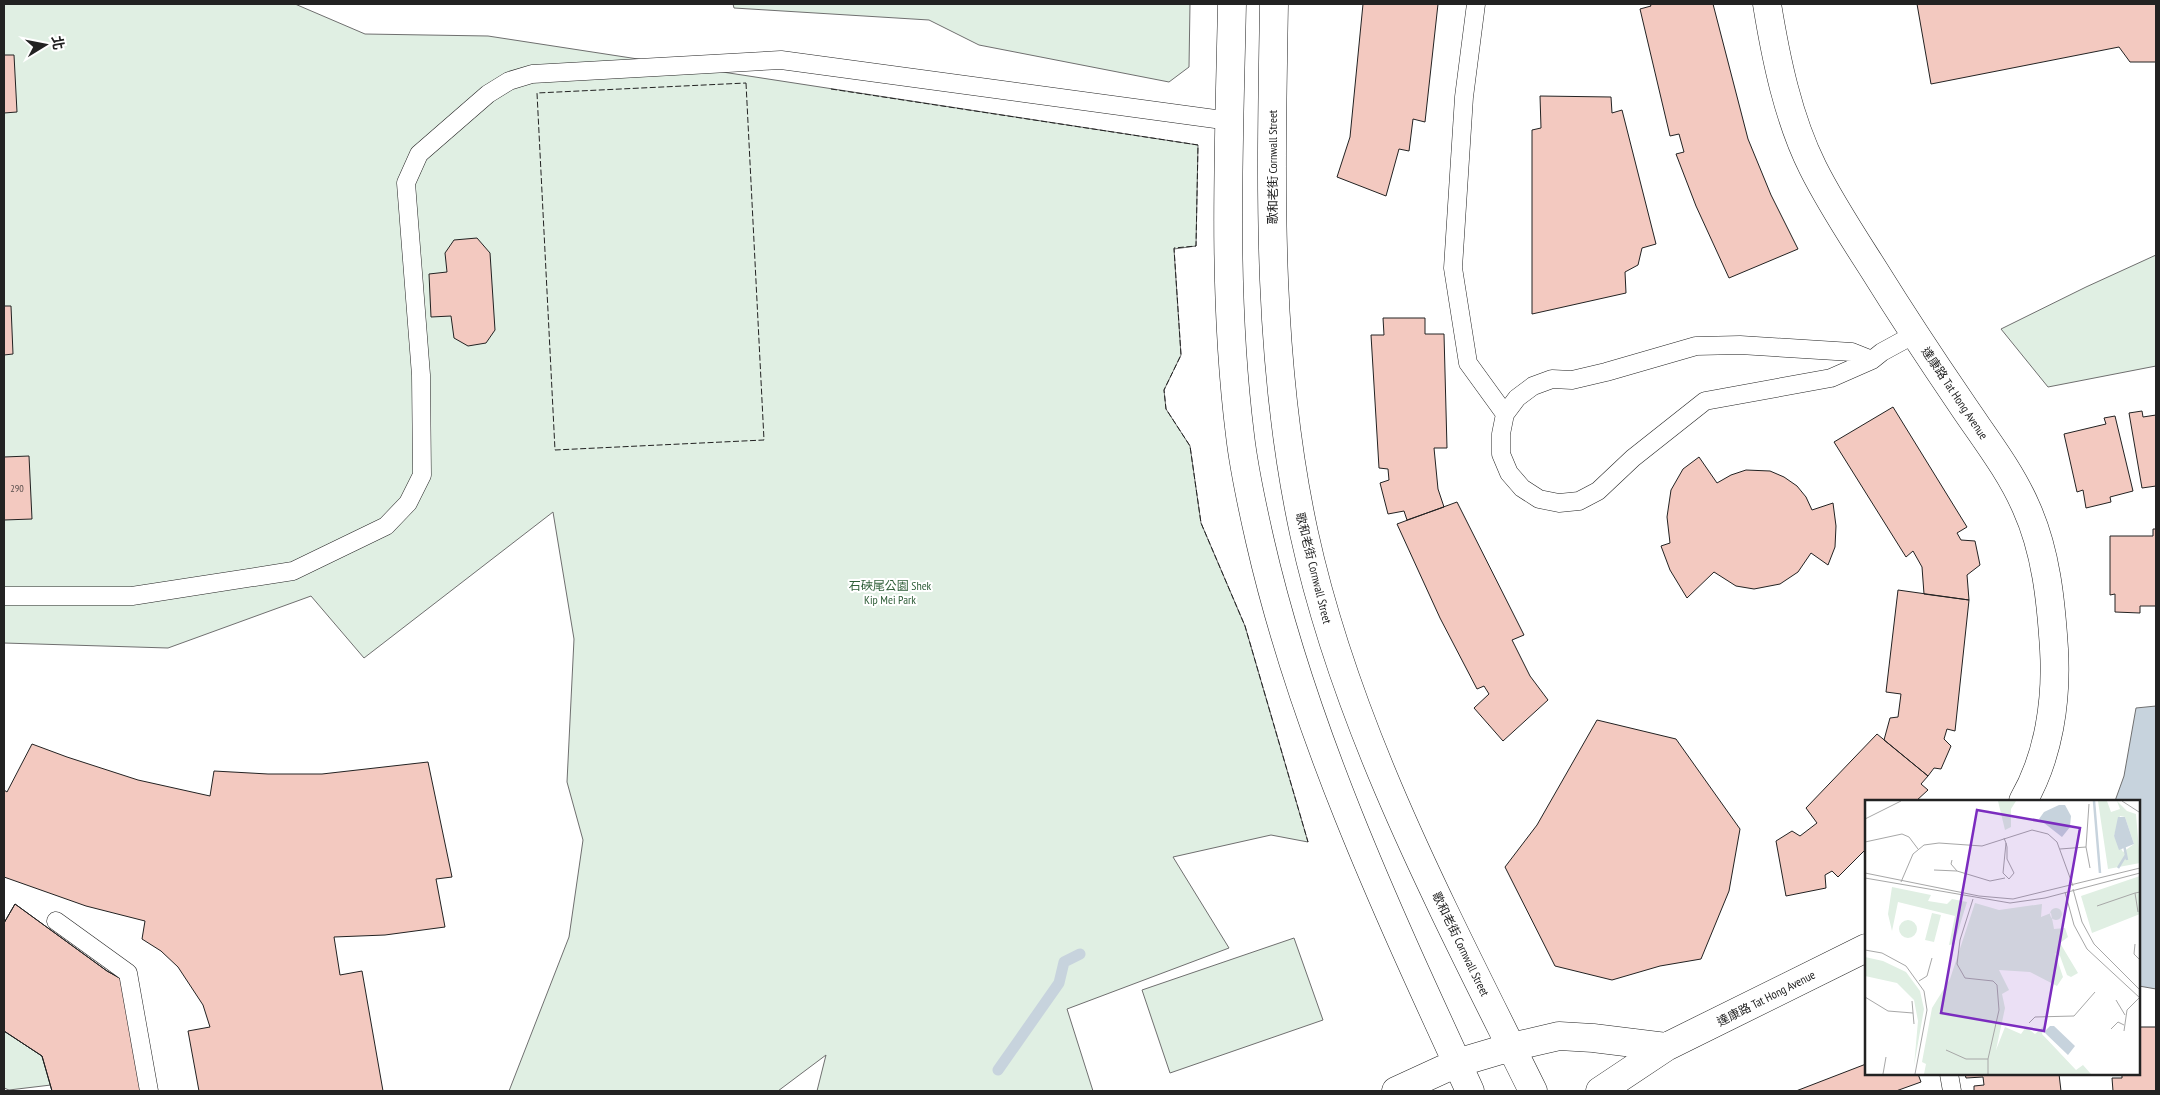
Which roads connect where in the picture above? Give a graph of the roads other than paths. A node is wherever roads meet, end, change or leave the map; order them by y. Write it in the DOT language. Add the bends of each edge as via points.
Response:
graph roads {
  1 [pos="1232,4"];
  2 [pos="1274,4"];
  3 [pos="1476,4"];
  4 [pos="1767,4"];
  5 [pos="1230,120"];
  6 [pos="1915,334"];
  7 [pos="1872,360"];
  8 [pos="1506,414"];
  9 [pos="4,596"];
  10 [pos="2024,800"];
  11 [pos="56,921"];
  12 [pos="1865,948"];
  13 [pos="1511,1047"];
  14 [pos="1666,1047"];
  15 [pos="1457,1063"];
  16 [pos="1949,1075"];
  17 [pos="149,1091"];
  18 [pos="1396,1091"];
  19 [pos="1470,1091"];
  20 [pos="1533,1091"];
  21 [pos="1600,1091"];
  22 [pos="1952,1091"];
  1 -- 5 [label="main road"];
  2 -- 13 [label="main road, 歌和老街 Cornwall Street" via="1271,232 1275,323 1281,394 1304,532 1343,675 1376,761"];
  3 -- 8 [label="lane" via="1464,97 1453,268 1468,363"];
  4 -- 6 [label="main road, 達康路 Tat Hong Avenue" via="1774,52 1812,167"];
  5 -- 9 [label="lane" via="781,60 532,74 509,81 488,94 418,154 406,184 421,375 422,475 408,503 386,526 293,571 132,596"];
  5 -- 15 [label="main road" via="1230,336 1243,456 1274,598 1314,727 1370,866"];
  6 -- 7 [label="lane"];
  6 -- 10 [label="main road, 達康路 Tat Hong Avenue" via="2007,471 2026,507 2043,556 2051,610 2055,682 2051,722 2035,780"];
  7 -- 8 [label="lane" via="1852,352 1740,345 1696,346 1606,372 1534,386 1517,398"];
  7 -- 8 [label="lane" via="1831,378 1706,401 1633,458 1598,491 1579,500 1559,503 1539,498 1522,488 1509,473 1502,454 1500,434"];
  11 -- 17 [label="lane" via="128,973"];
  12 -- 14 [label="main road, 達康路 Tat Hong Avenue"];
  13 -- 14 [label="main road" via="1559,1036"];
  13 -- 15 [label="main road"];
  13 -- 20 [label="main road, 歌和老街 Cornwall Street"];
  14 -- 21 [label="main road, 達康路 Tat Hong Avenue"];
  15 -- 18 [label="main road"];
  15 -- 19 [label="main road"];
  16 -- 22 [label="lane"];
}
